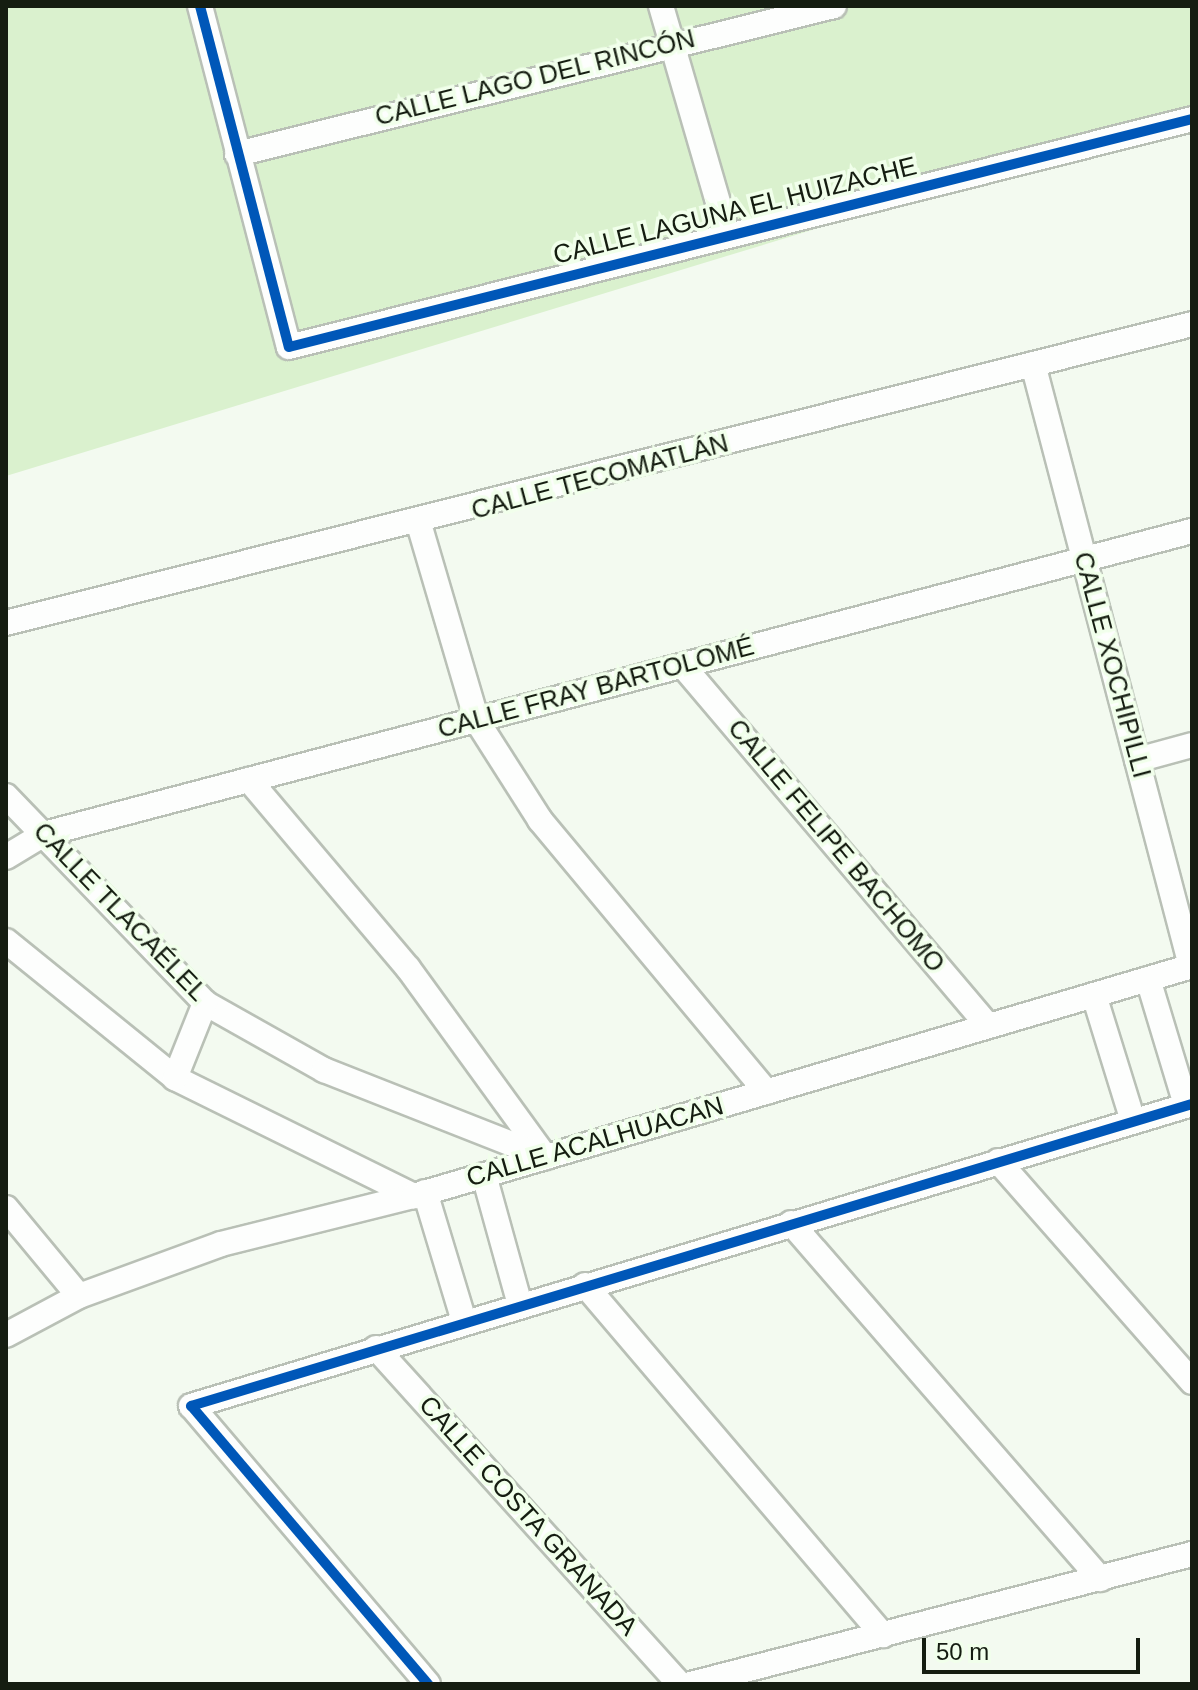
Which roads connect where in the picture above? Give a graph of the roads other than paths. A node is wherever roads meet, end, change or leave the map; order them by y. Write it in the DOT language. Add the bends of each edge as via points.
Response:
graph roads {
  1 [pos="200,6"];
  2 [pos="661,6"];
  3 [pos="834,6"];
  4 [pos="671,43"];
  5 [pos="1192,119"];
  6 [pos="237,154"];
  7 [pos="727,233"];
  8 [pos="1192,324"];
  9 [pos="1033,364"];
  10 [pos="419,524"];
  11 [pos="1192,531"];
  12 [pos="1084,558"];
  13 [pos="6,623"];
  14 [pos="683,666"];
  15 [pos="477,721"];
  16 [pos="1192,745"];
  17 [pos="1137,760"];
  18 [pos="249,780"];
  19 [pos="6,796"];
  20 [pos="44,834"];
  21 [pos="6,857"];
  22 [pos="6,941"];
  23 [pos="1192,966"];
  24 [pos="1148,979"];
  25 [pos="1094,995"];
  26 [pos="205,1003"];
  27 [pos="988,1026"];
  28 [pos="175,1078"];
  29 [pos="767,1092"];
  30 [pos="1189,1104"];
  31 [pos="1133,1121"];
  32 [pos="545,1157"];
  33 [pos="998,1161"];
  34 [pos="484,1175"];
  35 [pos="420,1194"];
  36 [pos="6,1208"];
  37 [pos="791,1223"];
  38 [pos="585,1285"];
  39 [pos="79,1296"];
  40 [pos="520,1305"];
  41 [pos="464,1321"];
  42 [pos="6,1335"];
  43 [pos="376,1348"];
  44 [pos="1192,1382"];
  45 [pos="1192,1554"];
  46 [pos="1101,1579"];
  47 [pos="883,1635"];
  48 [pos="428,1684"];
  49 [pos="680,1684"];
  50 [pos="691,1684"];
  1 -- 6 [label="street"];
  2 -- 4 [label="street"];
  3 -- 4 [label="street, CALLE LAGO DEL RINCÓN"];
  4 -- 6 [label="street, CALLE LAGO DEL RINCÓN"];
  4 -- 7 [label="street"];
  5 -- 7 [label="street, CALLE LAGUNA EL HUIZACHE"];
  6 -- 7 [label="street, CALLE LAGUNA EL HUIZACHE" via="289,347"];
  8 -- 9 [label="street, CALLE TECOMATLÁN"];
  9 -- 10 [label="street, CALLE TECOMATLÁN"];
  9 -- 12 [label="street, CALLE XOCHIPILLI"];
  10 -- 13 [label="street, CALLE TECOMATLÁN"];
  10 -- 15 [label="street"];
  11 -- 12 [label="street, CALLE FRAY BARTOLOMÉ"];
  12 -- 14 [label="street, CALLE FRAY BARTOLOMÉ"];
  12 -- 17 [label="street, CALLE XOCHIPILLI"];
  14 -- 15 [label="street, CALLE FRAY BARTOLOMÉ"];
  14 -- 27 [label="street, CALLE FELIPE BACHOMO"];
  15 -- 18 [label="street, CALLE FRAY BARTOLOMÉ"];
  15 -- 29 [label="street" via="540,820"];
  16 -- 17 [label="street"];
  17 -- 23 [label="street, CALLE XOCHIPILLI"];
  18 -- 20 [label="street, CALLE FRAY BARTOLOMÉ"];
  18 -- 32 [label="street" via="408,968"];
  19 -- 20 [label="street, CALLE TLACAÉLEL"];
  20 -- 21 [label="street, CALLE FRAY BARTOLOMÉ"];
  20 -- 26 [label="street, CALLE TLACAÉLEL"];
  22 -- 28 [label="street"];
  23 -- 24 [label="street, CALLE ACALHUACAN"];
  24 -- 25 [label="street, CALLE ACALHUACAN"];
  24 -- 30 [label="street"];
  25 -- 27 [label="street, CALLE ACALHUACAN"];
  25 -- 31 [label="street"];
  26 -- 28 [label="street"];
  26 -- 32 [label="street, CALLE TLACAÉLEL" via="324,1070"];
  27 -- 29 [label="street, CALLE ACALHUACAN"];
  28 -- 35 [label="street"];
  29 -- 32 [label="street, CALLE ACALHUACAN"];
  30 -- 31 [label="street"];
  31 -- 33 [label="street"];
  32 -- 34 [label="street, CALLE ACALHUACAN"];
  33 -- 37 [label="street"];
  33 -- 44 [label="street"];
  34 -- 35 [label="street, CALLE ACALHUACAN"];
  34 -- 40 [label="street"];
  35 -- 39 [label="street, CALLE ACALHUACAN" via="221,1244"];
  35 -- 41 [label="street"];
  36 -- 39 [label="street"];
  37 -- 38 [label="street"];
  37 -- 46 [label="street"];
  38 -- 40 [label="street"];
  38 -- 47 [label="street"];
  39 -- 42 [label="street, CALLE ACALHUACAN"];
  40 -- 41 [label="street"];
  41 -- 43 [label="street"];
  43 -- 48 [label="street" via="191,1406"];
  43 -- 49 [label="street, CALLE COSTA GRANADA"];
  45 -- 46 [label="street"];
  46 -- 47 [label="street"];
  47 -- 50 [label="street"];
}
